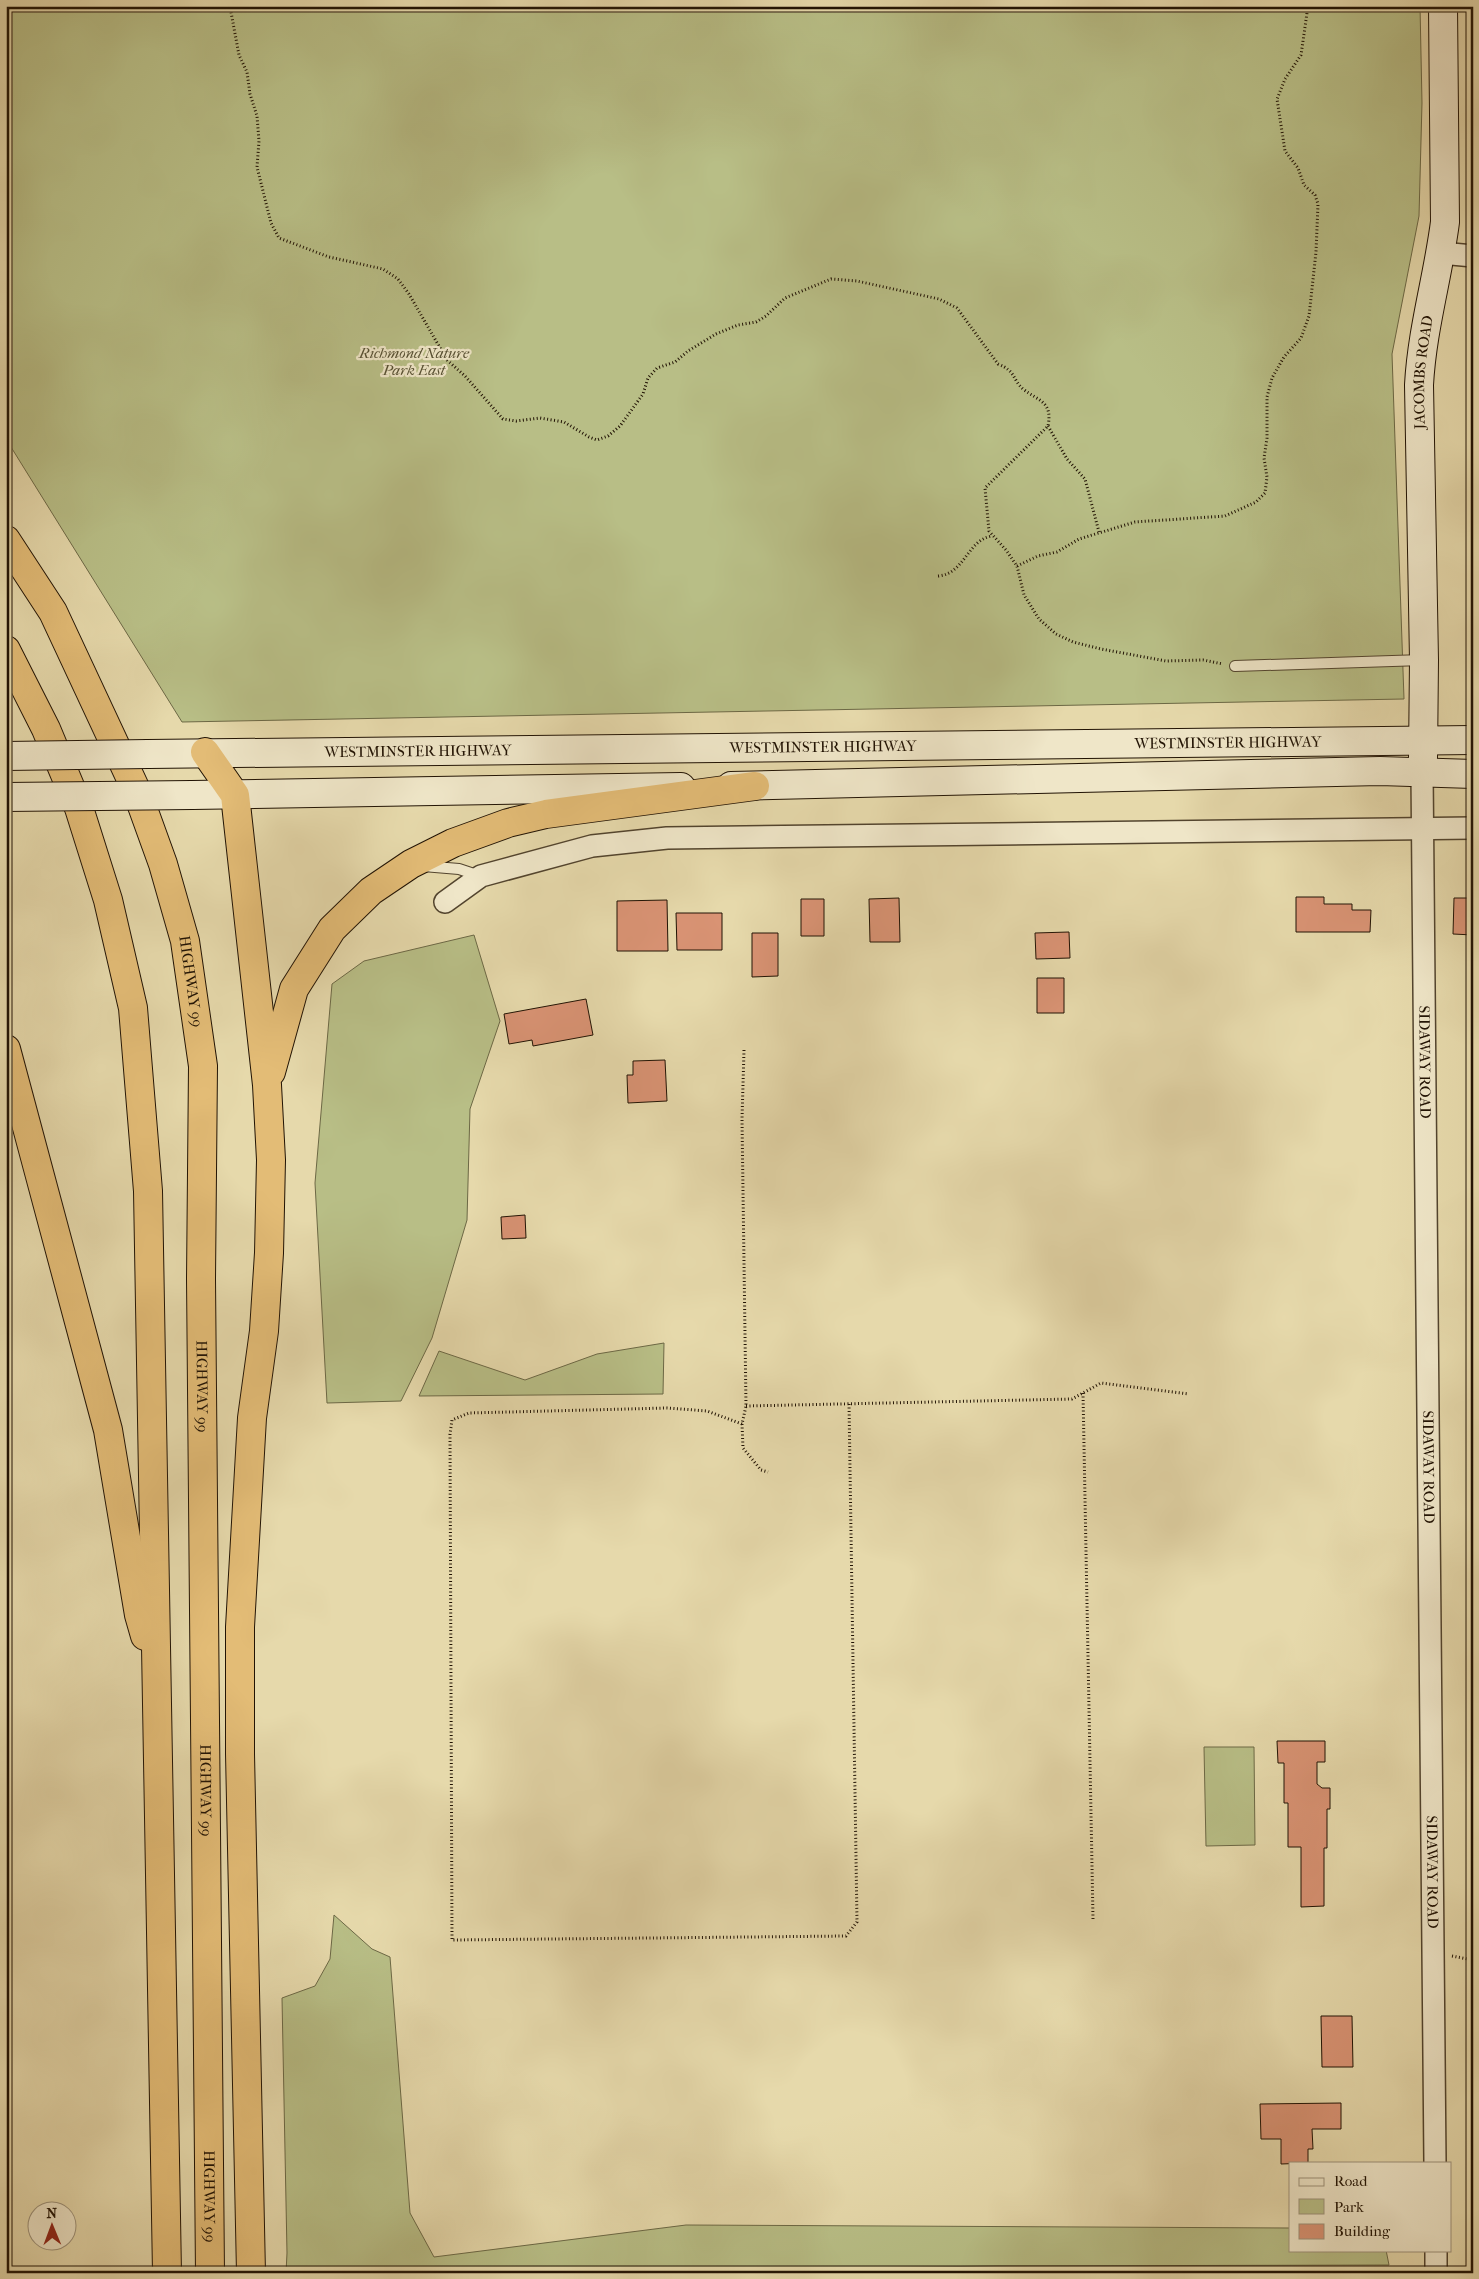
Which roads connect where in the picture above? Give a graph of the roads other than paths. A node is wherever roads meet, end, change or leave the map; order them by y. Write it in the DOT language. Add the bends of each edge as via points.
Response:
graph roads {
  1 [pos="1443,6"];
  2 [pos="1441,253"];
  3 [pos="1473,256"];
  4 [pos="6,540"];
  5 [pos="6,650"];
  6 [pos="1424,660"];
  7 [pos="1236,666"];
  8 [pos="1473,740"];
  9 [pos="1423,741"];
  10 [pos="205,752"];
  11 [pos="6,756"];
  12 [pos="1422,772"];
  13 [pos="1473,774"];
  14 [pos="755,786"];
  15 [pos="235,795"];
  16 [pos="6,797"];
  17 [pos="1422,828"];
  18 [pos="1473,828"];
  19 [pos="411,864"];
  20 [pos="481,876"];
  21 [pos="445,902"];
  22 [pos="6,1049"];
  23 [pos="267,1085"];
  24 [pos="158,1680"];
  25 [pos="1435,2162"];
  26 [pos="1436,2252"];
  27 [pos="167,2273"];
  28 [pos="210,2273"];
  29 [pos="251,2273"];
  30 [pos="1436,2273"];
  1 -- 2 [label="main road, JACOMBS ROAD" via="1446,194"];
  2 -- 3 [label="street"];
  2 -- 6 [label="main road, JACOMBS ROAD" via="1421,352 1419,385"];
  4 -- 28 [label="highway, HIGHWAY 99" via="53,612 137,792 163,864 185,941 202,1066"];
  5 -- 24 [label="highway" via="46,729 78,808 108,900 133,1008 148,1191"];
  6 -- 7 [label="lane"];
  6 -- 9 [label="main road, JACOMBS ROAD"];
  8 -- 9 [label="main road, WESTMINSTER HIGHWAY"];
  9 -- 10 [label="main road, WESTMINSTER HIGHWAY"];
  9 -- 12 [label="main road, JACOMBS ROAD"];
  10 -- 11 [label="main road, WESTMINSTER HIGHWAY, bridge"];
  10 -- 15 [label="highway"];
  12 -- 13 [label="main road, WESTMINSTER HIGHWAY"];
  12 -- 14 [label="main road, WESTMINSTER HIGHWAY"];
  12 -- 17 [label="street, SIDAWAY ROAD"];
  14 -- 15 [label="main road, WESTMINSTER HIGHWAY"];
  14 -- 19 [label="highway" via="546,814 508,823 453,843"];
  15 -- 16 [label="main road, WESTMINSTER HIGHWAY, bridge"];
  15 -- 23 [label="highway"];
  17 -- 18 [label="street"];
  17 -- 20 [label="street" via="667,838 592,846"];
  17 -- 25 [label="street, SIDAWAY ROAD"];
  19 -- 20 [label="lane" via="458,869"];
  19 -- 23 [label="highway" via="371,891 332,929 294,989"];
  20 -- 21 [label="street"];
  22 -- 24 [label="highway" via="108,1430 139,1615"];
  23 -- 29 [label="highway" via="271,1160 269,1253 264,1331 252,1418 240,1627"];
  24 -- 27 [label="highway"];
  26 -- 30 [label="street"];
}
